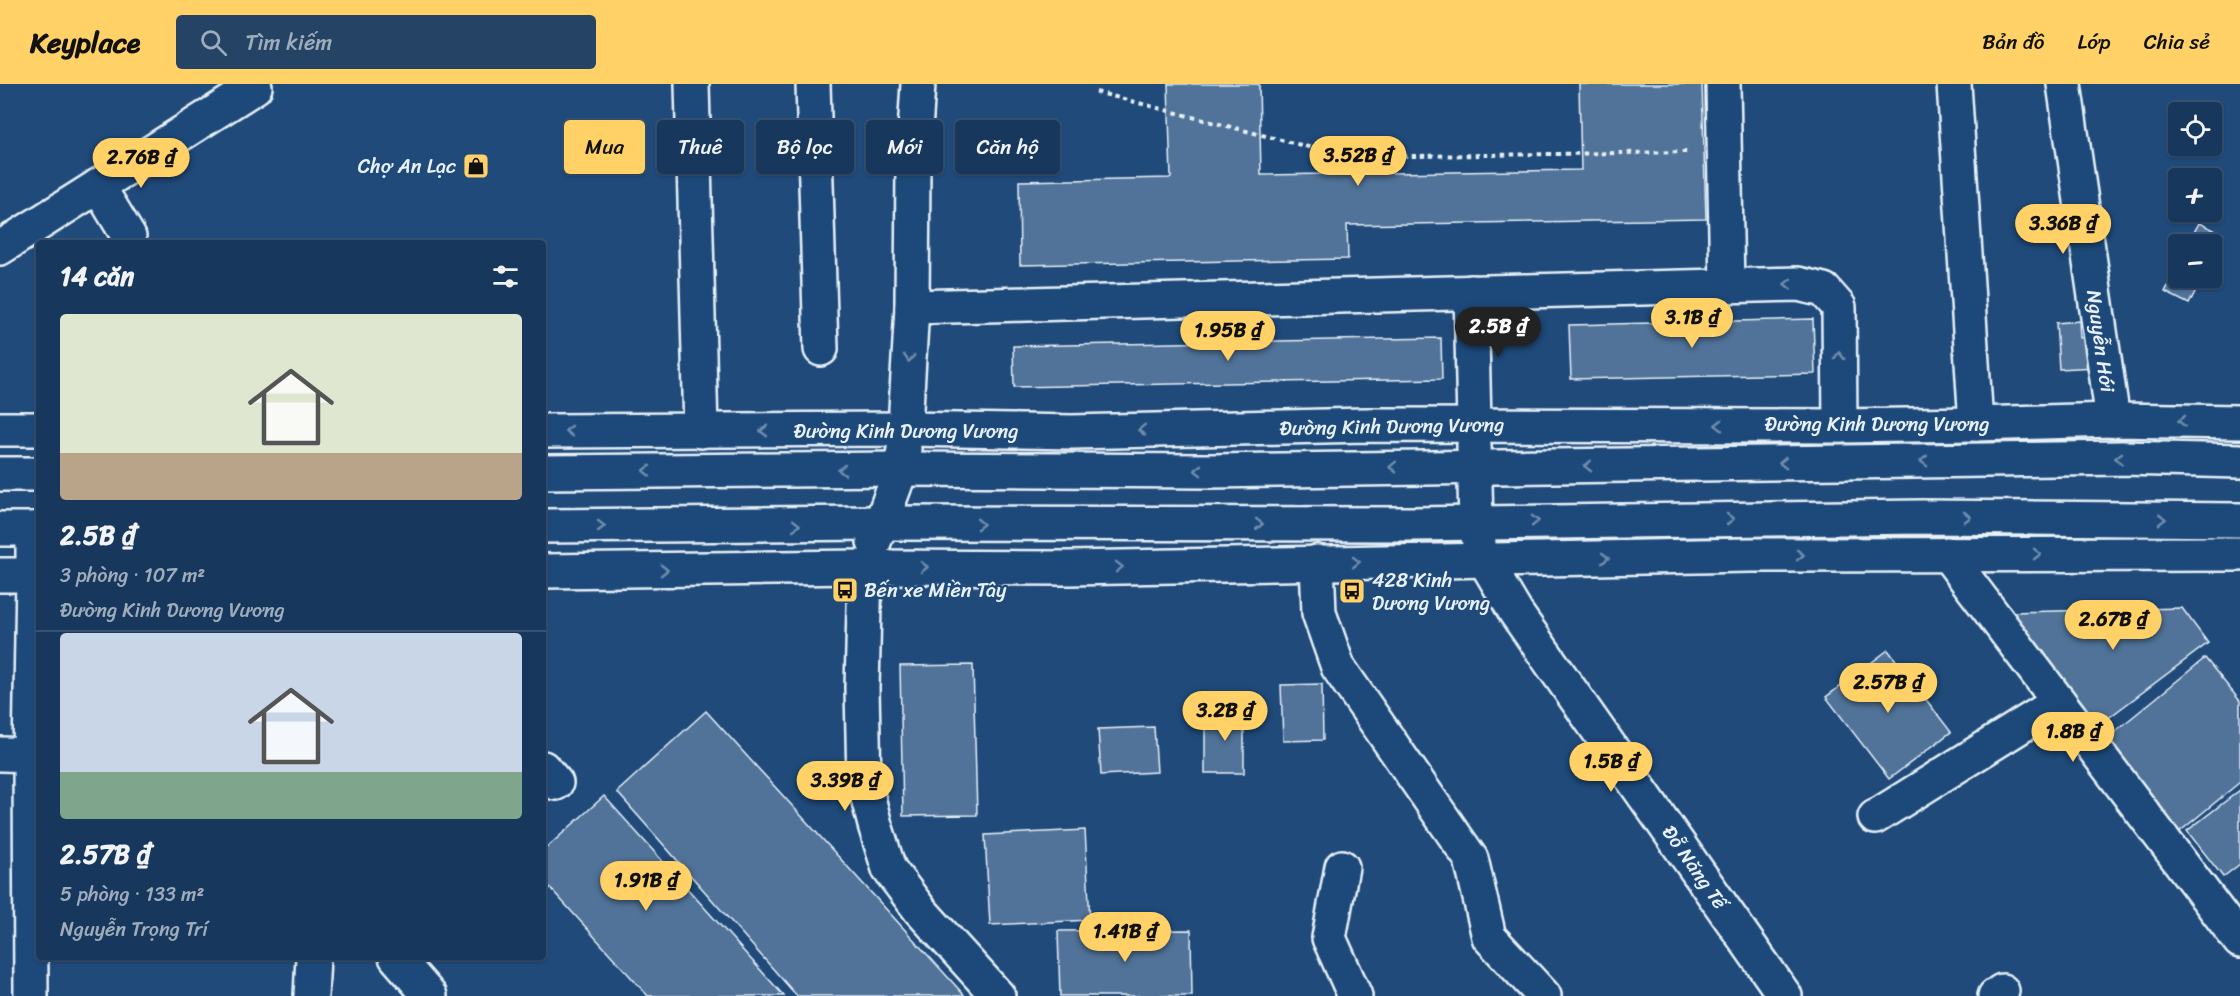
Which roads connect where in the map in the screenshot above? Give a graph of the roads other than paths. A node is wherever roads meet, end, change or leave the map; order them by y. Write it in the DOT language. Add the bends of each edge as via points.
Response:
graph roads {
  1 [pos="692,84"];
  2 [pos="813,84"];
  3 [pos="918,84"];
  4 [pos="1724,84"];
  5 [pos="1954,84"];
  6 [pos="2064,84"];
  7 [pos="255,87"];
  8 [pos="98,186"];
  9 [pos="129,237"];
  10 [pos="0,248"];
  11 [pos="1727,286"];
  12 [pos="1471,292"];
  13 [pos="912,307"];
  14 [pos="821,349"];
  15 [pos="2112,420"];
  16 [pos="2240,422"];
  17 [pos="1976,424"];
  18 [pos="1474,425"];
  19 [pos="1840,426"];
  20 [pos="0,429"];
  21 [pos="36,429"];
  22 [pos="907,429"];
  23 [pos="546,431"];
  24 [pos="701,431"];
  25 [pos="2240,461"];
  26 [pos="1841,462"];
  27 [pos="1475,467"];
  28 [pos="901,469"];
  29 [pos="546,472"];
  30 [pos="0,474"];
  31 [pos="36,474"];
  32 [pos="1922,517"];
  33 [pos="2240,520"];
  34 [pos="880,523"];
  35 [pos="1476,523"];
  36 [pos="546,526"];
  37 [pos="0,529"];
  38 [pos="36,530"];
  39 [pos="1947,554"];
  40 [pos="2240,554"];
  41 [pos="1484,559"];
  42 [pos="1317,562"];
  43 [pos="865,567"];
  44 [pos="546,571"];
  45 [pos="0,575"];
  46 [pos="36,575"];
  47 [pos="2059,702"];
  48 [pos="23,755"];
  49 [pos="1875,818"];
  50 [pos="1342,867"];
  51 [pos="2240,941"];
  52 [pos="313,960"];
  53 [pos="399,960"];
  54 [pos="31,996"];
  55 [pos="310,996"];
  56 [pos="430,996"];
  57 [pos="998,996"];
  58 [pos="1355,996"];
  59 [pos="1544,996"];
  60 [pos="1785,996"];
  1 -- 24 [label="main road"];
  2 -- 14 [label="main road"];
  3 -- 13 [label="main road"];
  4 -- 11 [label="main road"];
  5 -- 17 [label="main road"];
  6 -- 15 [label="main road, Nguyễn Hới"];
  7 -- 8 [label="main road"];
  8 -- 9 [label="main road"];
  8 -- 10 [label="main road"];
  11 -- 12 [label="main road"];
  19 -- 11 [label="main road, one-way" via="1839,307 1824,290 1798,284"];
  12 -- 13 [label="main road"];
  12 -- 18 [label="main road, Đỗ Năng Tế"];
  13 -- 22 [label="main road, one-way"];
  16 -- 15 [label="main road, Đường Kinh Dương Vương, one-way"];
  15 -- 17 [label="main road, Đường Kinh Dương Vương"];
  17 -- 19 [label="main road, Đường Kinh Dương Vương"];
  19 -- 18 [label="main road, Đường Kinh Dương Vương, one-way"];
  18 -- 22 [label="main road, Đường Kinh Dương Vương, one-way" via="1072,432"];
  18 -- 27 [label="main road, Đỗ Năng Tế"];
  19 -- 26 [label="main road"];
  20 -- 21 [label="main road"];
  22 -- 24 [label="main road, Đường Kinh Dương Vương, one-way"];
  22 -- 28 [label="main road"];
  24 -- 23 [label="main road, Đường Kinh Dương Vương, one-way"];
  25 -- 26 [label="main road, Đường Kinh Dương Vương, one-way" via="2123,458"];
  26 -- 27 [label="main road, Đường Kinh Dương Vương, one-way"];
  27 -- 28 [label="main road, Đường Kinh Dương Vương, one-way" via="1209,471"];
  27 -- 35 [label="main road, Đỗ Năng Tế"];
  28 -- 29 [label="main road, Đường Kinh Dương Vương, one-way"];
  28 -- 34 [label="main road"];
  30 -- 31 [label="main road"];
  32 -- 33 [label="main road, one-way"];
  35 -- 32 [label="main road, one-way"];
  32 -- 39 [label="main road"];
  34 -- 35 [label="main road, one-way"];
  36 -- 34 [label="main road, one-way"];
  34 -- 43 [label="main road"];
  35 -- 41 [label="main road, Đỗ Năng Tế"];
  37 -- 38 [label="main road"];
  38 -- 46 [label="main road"];
  39 -- 40 [label="main road, one-way"];
  41 -- 39 [label="main road, one-way"];
  39 -- 47 [label="main road"];
  42 -- 41 [label="main road, one-way"];
  41 -- 60 [label="main road, Đỗ Năng Tế" via="1516,613"];
  43 -- 42 [label="main road, one-way" via="1069,568"];
  42 -- 59 [label="main road" via="1318,613 1338,667 1471,859 1489,937"];
  44 -- 43 [label="main road, one-way"];
  43 -- 57 [label="main road" via="864,782 889,869 920,910"];
  45 -- 46 [label="main road"];
  46 -- 48 [label="main road"];
  47 -- 49 [label="main road"];
  47 -- 51 [label="main road"];
  48 -- 54 [label="main road"];
  50 -- 58 [label="main road" via="1329,938"];
  52 -- 55 [label="main road"];
  53 -- 56 [label="main road"];
}
